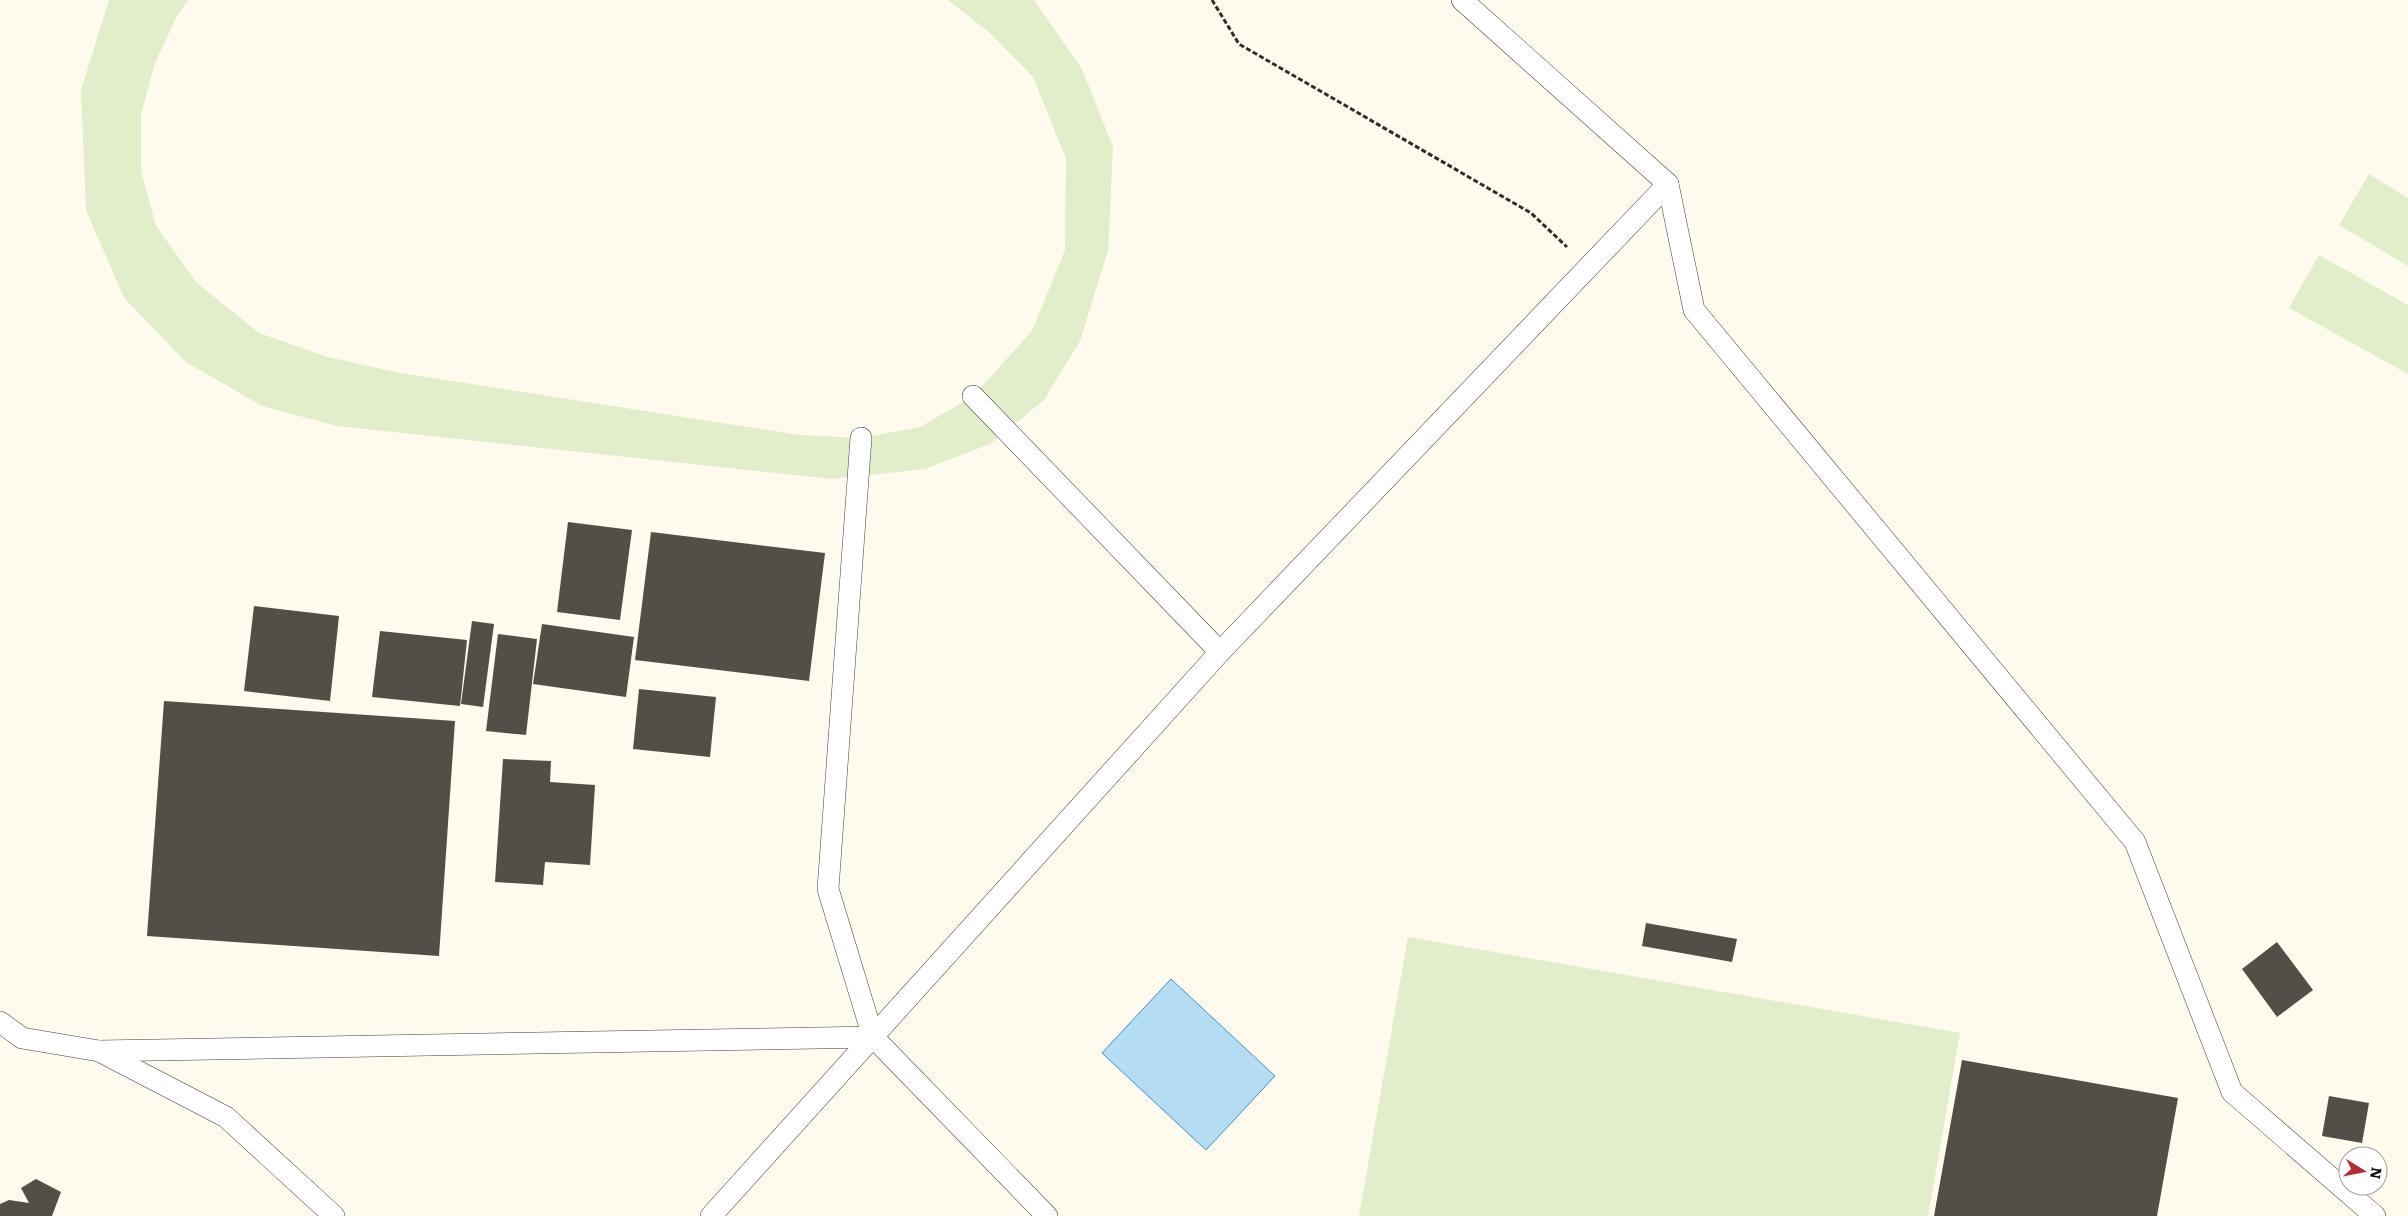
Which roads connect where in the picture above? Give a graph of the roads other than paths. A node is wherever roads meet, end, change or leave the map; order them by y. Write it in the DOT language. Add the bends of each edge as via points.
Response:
graph roads {
  1 [pos="1462,0"];
  2 [pos="1668,184"];
  3 [pos="973,396"];
  4 [pos="861,438"];
  5 [pos="1220,652"];
  6 [pos="0,1022"];
  7 [pos="873,1037"];
  8 [pos="99,1052"];
  9 [pos="334,1216"];
  10 [pos="711,1216"];
  11 [pos="1047,1216"];
  12 [pos="2375,1216"];
  1 -- 2 [label="lane"];
  2 -- 5 [label="lane"];
  2 -- 12 [label="lane" via="1694,310 2135,842 2232,1092"];
  3 -- 5 [label="lane"];
  4 -- 7 [label="lane" via="828,889"];
  5 -- 7 [label="lane"];
  6 -- 8 [label="lane" via="22,1038"];
  7 -- 8 [label="lane"];
  7 -- 10 [label="lane"];
  7 -- 11 [label="lane"];
  8 -- 9 [label="lane" via="226,1117"];
}
